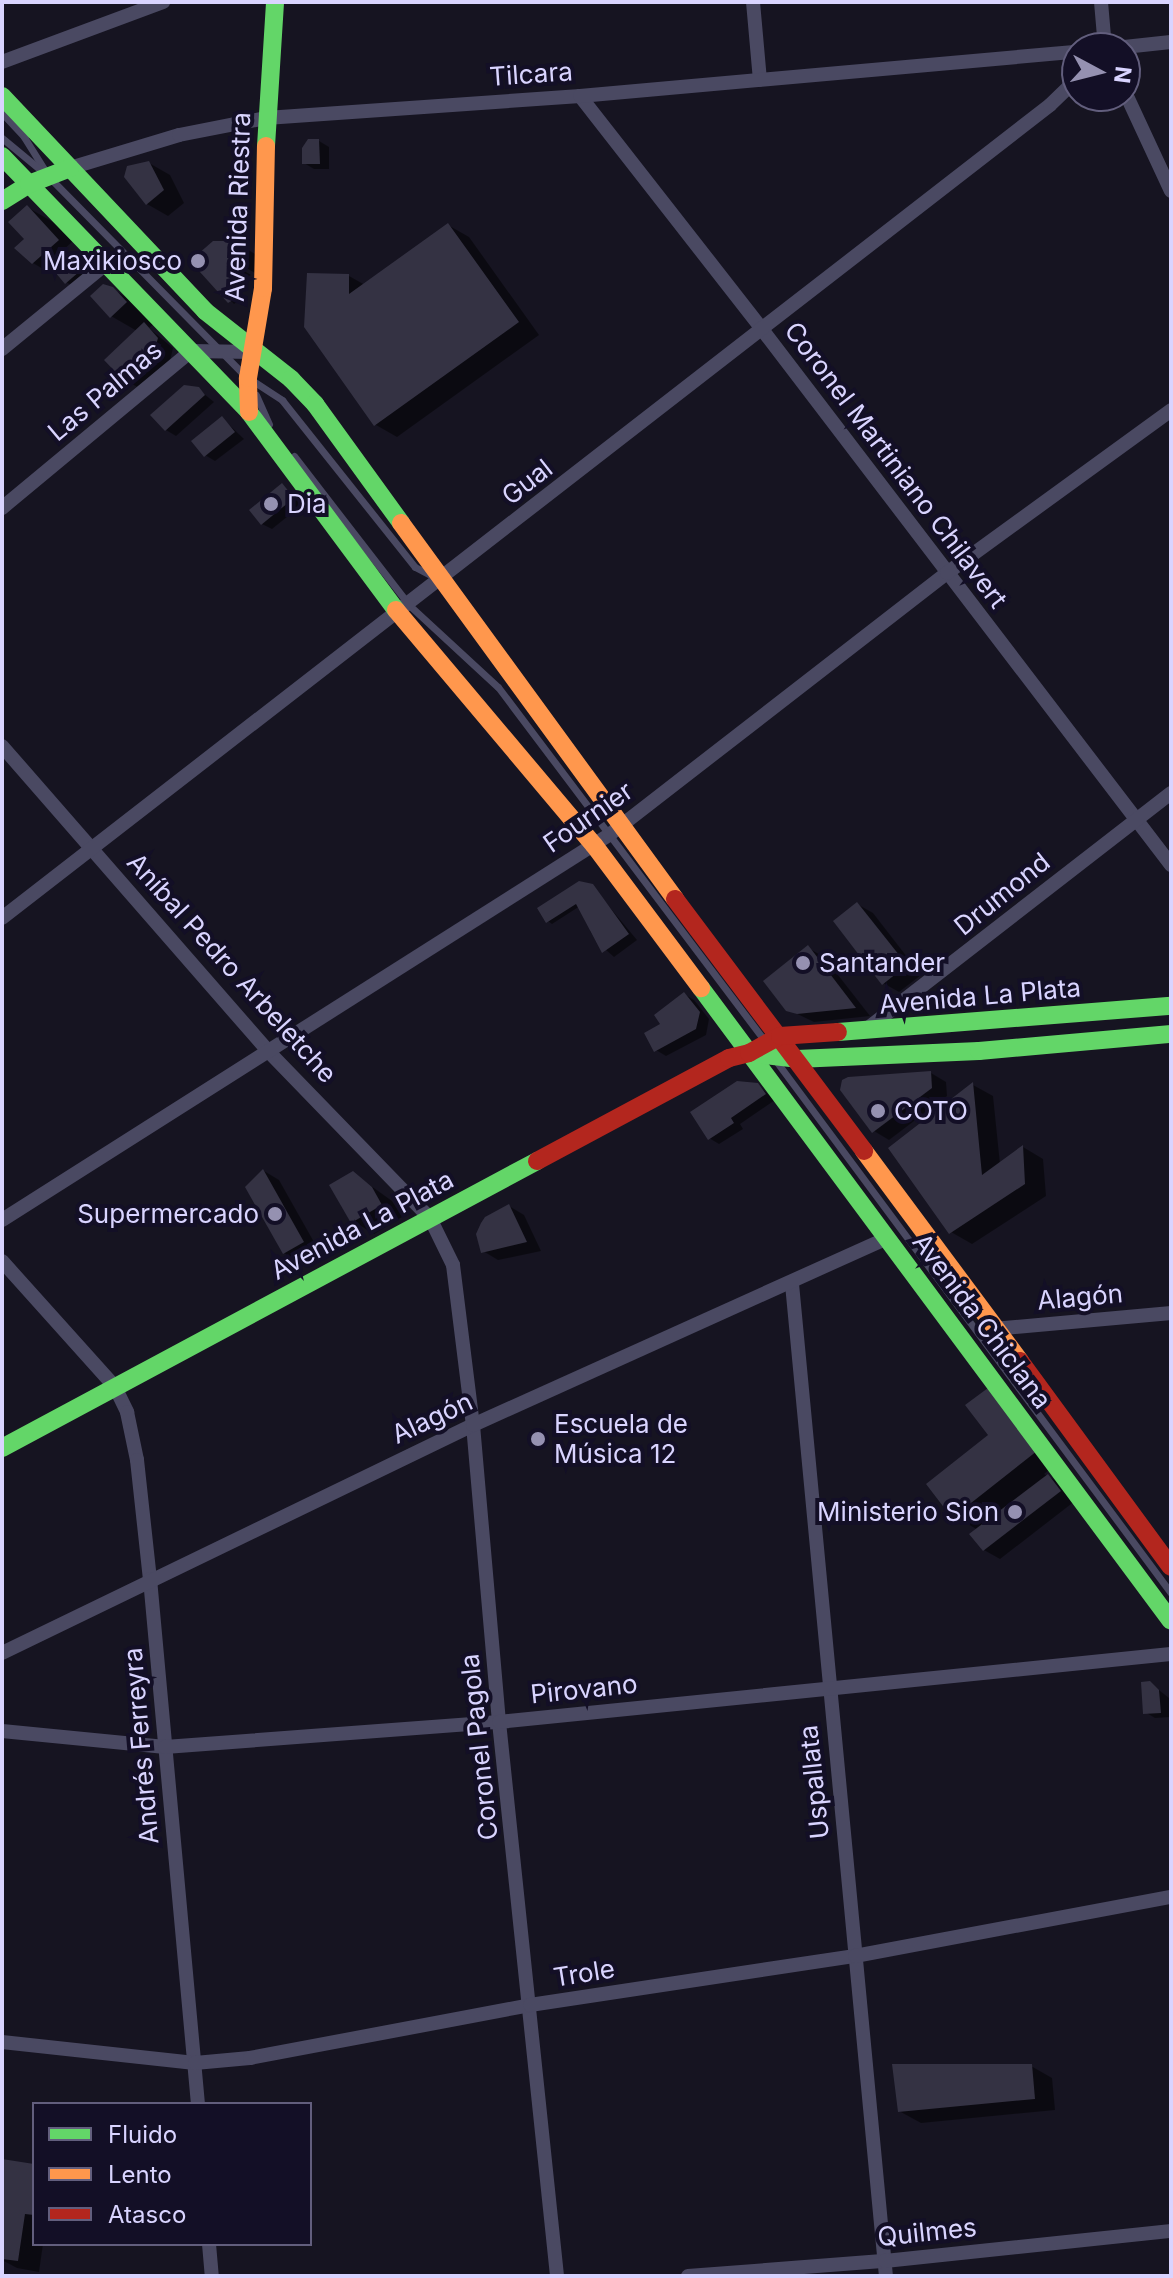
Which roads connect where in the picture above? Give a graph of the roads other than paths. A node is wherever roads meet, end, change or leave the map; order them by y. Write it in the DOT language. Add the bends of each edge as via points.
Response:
graph roads {
  1 [pos="163,2"];
  2 [pos="275,2"];
  3 [pos="753,2"];
  4 [pos="1101,2"];
  5 [pos="1104,32"];
  6 [pos="1171,42"];
  7 [pos="1141,45"];
  8 [pos="1061,53"];
  9 [pos="2,62"];
  10 [pos="760,80"];
  11 [pos="1061,93"];
  12 [pos="2,96"];
  13 [pos="580,96"];
  14 [pos="1134,112"];
  15 [pos="2,113"];
  16 [pos="266,118"];
  17 [pos="2,138"];
  18 [pos="2,156"];
  19 [pos="70,168"];
  20 [pos="48,176"];
  21 [pos="29,184"];
  22 [pos="1171,191"];
  23 [pos="2,201"];
  24 [pos="107,263"];
  25 [pos="761,328"];
  26 [pos="2,349"];
  27 [pos="218,350"];
  28 [pos="191,351"];
  29 [pos="253,352"];
  30 [pos="248,378"];
  31 [pos="1171,410"];
  32 [pos="249,412"];
  33 [pos="2,508"];
  34 [pos="947,573"];
  35 [pos="442,580"];
  36 [pos="404,609"];
  37 [pos="2,746"];
  38 [pos="1171,793"];
  39 [pos="1135,818"];
  40 [pos="607,835"];
  41 [pos="94,848"];
  42 [pos="1171,865"];
  43 [pos="2,918"];
  44 [pos="1171,1006"];
  45 [pos="862,1032"];
  46 [pos="1171,1034"];
  47 [pos="773,1045"];
  48 [pos="268,1051"];
  49 [pos="749,1053"];
  50 [pos="797,1059"];
  51 [pos="430,1218"];
  52 [pos="2,1220"];
  53 [pos="888,1238"];
  54 [pos="2,1261"];
  55 [pos="792,1284"];
  56 [pos="1171,1313"];
  57 [pos="993,1329"];
  58 [pos="115,1387"];
  59 [pos="473,1425"];
  60 [pos="2,1448"];
  61 [pos="1171,1567"];
  62 [pos="150,1579"];
  63 [pos="1171,1593"];
  64 [pos="1171,1621"];
  65 [pos="2,1653"];
  66 [pos="1171,1654"];
  67 [pos="828,1686"];
  68 [pos="499,1722"];
  69 [pos="2,1731"];
  70 [pos="165,1747"];
  71 [pos="1171,1897"];
  72 [pos="855,1956"];
  73 [pos="530,2005"];
  74 [pos="2,2042"];
  75 [pos="195,2063"];
  76 [pos="198,2102"];
  77 [pos="1171,2231"];
  78 [pos="209,2246"];
  79 [pos="886,2269"];
  80 [pos="212,2276"];
  81 [pos="557,2276"];
  82 [pos="688,2276"];
  1 -- 9 [label="street"];
  2 -- 16 [label="main road, Avenida Riestra"];
  3 -- 10 [label="street"];
  4 -- 5 [label="street"];
  6 -- 7 [label="street"];
  8 -- 10 [label="street, Tilcara"];
  10 -- 13 [label="street, Tilcara"];
  11 -- 25 [label="street, Gual"];
  12 -- 19 [label="main road"];
  13 -- 16 [label="street, Tilcara"];
  13 -- 25 [label="street, Coronel Martiniano Chilavert"];
  14 -- 22 [label="street"];
  15 -- 20 [label="lane"];
  16 -- 19 [label="street, Tilcara" via="179,135"];
  16 -- 29 [label="main road, Avenida Riestra" via="263,288"];
  17 -- 20 [label="lane"];
  18 -- 21 [label="main road"];
  19 -- 20 [label="main road, Tilcara"];
  19 -- 29 [label="main road" via="205,311"];
  20 -- 21 [label="main road, Tilcara"];
  20 -- 27 [label="lane"];
  21 -- 23 [label="main road, Tilcara"];
  21 -- 24 [label="main road"];
  24 -- 26 [label="street"];
  24 -- 28 [label="main road"];
  25 -- 34 [label="street, Coronel Martiniano Chilavert"];
  25 -- 35 [label="street, Gual"];
  27 -- 28 [label="street, Las Palmas"];
  27 -- 29 [label="street, Las Palmas"];
  27 -- 30 [label="lane"];
  28 -- 32 [label="main road"];
  28 -- 33 [label="street, Las Palmas"];
  29 -- 30 [label="main road, Avenida Riestra"];
  29 -- 35 [label="main road" via="315,404"];
  30 -- 32 [label="main road, Avenida Riestra"];
  30 -- 35 [label="lane" via="282,400 415,567"];
  30 -- 36 [label="lane" via="267,422"];
  31 -- 34 [label="street, Fournier"];
  32 -- 36 [label="main road"];
  34 -- 39 [label="street, Coronel Martiniano Chilavert"];
  34 -- 40 [label="street, Fournier"];
  35 -- 36 [label="street, Gual"];
  35 -- 40 [label="main road"];
  36 -- 40 [label="main road"];
  36 -- 40 [label="lane" via="498,687"];
  36 -- 41 [label="street, Gual"];
  37 -- 41 [label="street, Aníbal Pedro Arbeletche"];
  38 -- 39 [label="street, Drumond"];
  39 -- 42 [label="street, Coronel Martiniano Chilavert"];
  39 -- 45 [label="street, Drumond"];
  40 -- 47 [label="main road, Avenida Chiclana"];
  40 -- 48 [label="street, Fournier"];
  40 -- 49 [label="main road, Avenida Chiclana"];
  41 -- 43 [label="street, Gual"];
  41 -- 48 [label="street, Aníbal Pedro Arbeletche"];
  44 -- 45 [label="main road, Avenida La Plata"];
  45 -- 47 [label="main road, Avenida La Plata"];
  46 -- 50 [label="main road, Avenida La Plata" via="979,1051"];
  47 -- 49 [label="main road, Avenida La Plata"];
  47 -- 50 [label="main road, Avenida Chiclana"];
  47 -- 63 [label="lane"];
  48 -- 51 [label="street, Aníbal Pedro Arbeletche"];
  48 -- 52 [label="street, Fournier"];
  49 -- 51 [label="main road, Avenida La Plata" via="729,1058"];
  49 -- 53 [label="main road, Avenida Chiclana"];
  50 -- 57 [label="main road, Avenida Chiclana"];
  51 -- 58 [label="main road, Avenida La Plata"];
  51 -- 59 [label="street, Coronel Pagola" via="453,1265"];
  53 -- 55 [label="street, Alagón"];
  53 -- 64 [label="main road, Avenida Chiclana"];
  54 -- 58 [label="street"];
  55 -- 59 [label="street, Alagón"];
  55 -- 67 [label="street, Uspallata"];
  56 -- 57 [label="street, Alagón"];
  57 -- 61 [label="main road, Avenida Chiclana"];
  58 -- 60 [label="main road, Avenida La Plata"];
  58 -- 62 [label="street, Andrés Ferreyra" via="127,1412 137,1460"];
  59 -- 62 [label="street, Alagón"];
  59 -- 68 [label="street, Coronel Pagola"];
  62 -- 65 [label="street, Alagón"];
  62 -- 70 [label="street, Andrés Ferreyra"];
  66 -- 67 [label="street, Pirovano"];
  67 -- 68 [label="street, Pirovano"];
  67 -- 72 [label="street, Uspallata"];
  68 -- 70 [label="street, Pirovano"];
  68 -- 73 [label="street, Coronel Pagola"];
  69 -- 70 [label="street, Pirovano"];
  70 -- 75 [label="street, Andrés Ferreyra"];
  71 -- 72 [label="street, Trole"];
  72 -- 73 [label="street, Trole"];
  72 -- 79 [label="street, Uspallata"];
  73 -- 75 [label="street, Trole" via="250,2058"];
  73 -- 81 [label="street, Coronel Pagola"];
  74 -- 75 [label="street, Trole"];
  75 -- 76 [label="street, Andrés Ferreyra"];
  77 -- 79 [label="street, Quilmes"];
  78 -- 80 [label="street"];
  79 -- 82 [label="street, Quilmes"];
}
